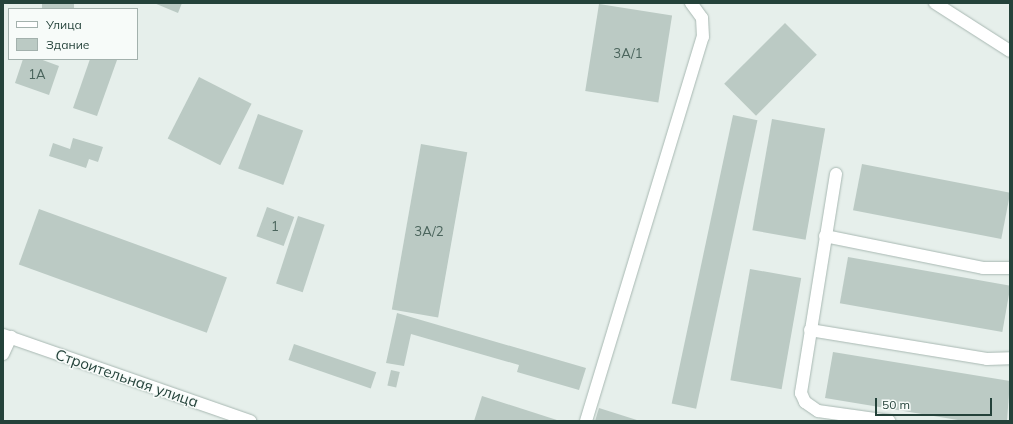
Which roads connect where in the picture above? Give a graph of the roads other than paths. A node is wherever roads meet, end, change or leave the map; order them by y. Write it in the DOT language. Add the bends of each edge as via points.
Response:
graph roads {
  1 [pos="691,3"];
  2 [pos="935,3"];
  3 [pos="1010,51"];
  4 [pos="836,174"];
  5 [pos="825,236"];
  6 [pos="1010,268"];
  7 [pos="810,330"];
  8 [pos="7,336"];
  9 [pos="3,354"];
  10 [pos="1010,358"];
  11 [pos="250,421"];
  12 [pos="586,421"];
  13 [pos="888,421"];
  1 -- 12 [label="street" via="702,18 703,37"];
  2 -- 3 [label="street"];
  4 -- 5 [label="street"];
  5 -- 6 [label="street" via="983,268"];
  5 -- 7 [label="street"];
  7 -- 10 [label="street" via="987,359"];
  7 -- 13 [label="street" via="802,393 805,402 818,411"];
  8 -- 9 [label="street"];
  8 -- 11 [label="street, Строительная улица"];
}
